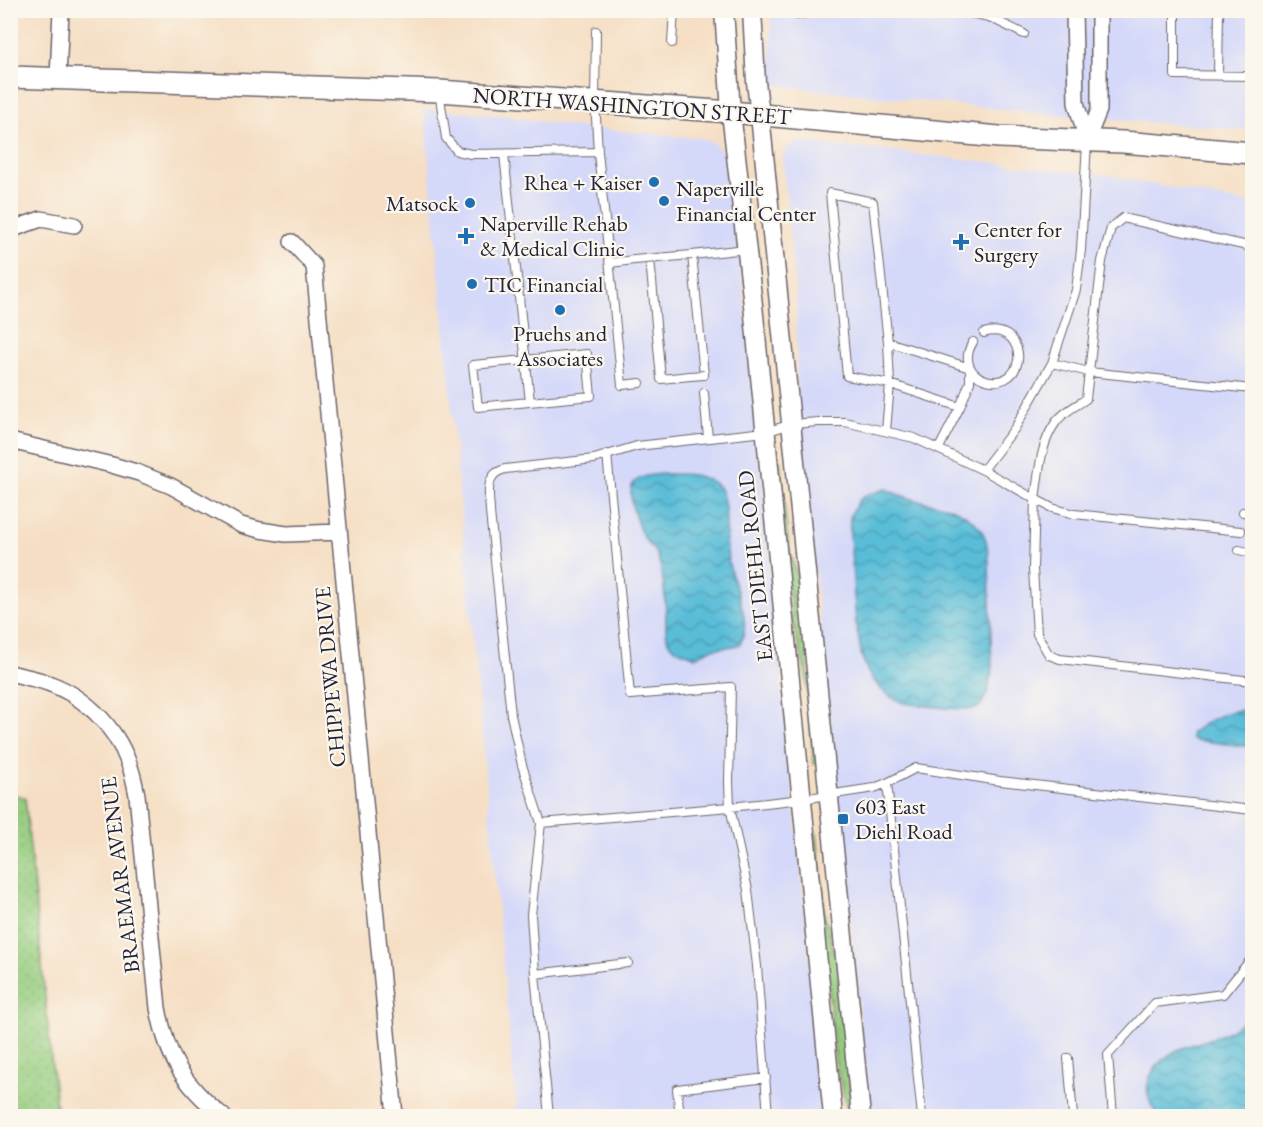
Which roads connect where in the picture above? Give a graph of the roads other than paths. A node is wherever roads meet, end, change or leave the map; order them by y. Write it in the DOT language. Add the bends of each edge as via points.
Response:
graph roads {
  1 [pos="61,10"];
  2 [pos="674,10"];
  3 [pos="724,10"];
  4 [pos="752,10"];
  5 [pos="821,10"];
  6 [pos="957,10"];
  7 [pos="1074,10"];
  8 [pos="1099,10"];
  9 [pos="1175,10"];
  10 [pos="1219,10"];
  11 [pos="797,15"];
  12 [pos="596,31"];
  13 [pos="1024,34"];
  14 [pos="672,43"];
  15 [pos="1218,75"];
  16 [pos="10,76"];
  17 [pos="1252,76"];
  18 [pos="58,78"];
  19 [pos="439,91"];
  20 [pos="595,101"];
  21 [pos="731,112"];
  22 [pos="760,115"];
  23 [pos="1087,140"];
  24 [pos="598,152"];
  25 [pos="1252,153"];
  26 [pos="504,154"];
  27 [pos="74,225"];
  28 [pos="10,230"];
  29 [pos="292,242"];
  30 [pos="1252,247"];
  31 [pos="747,248"];
  32 [pos="692,255"];
  33 [pos="650,259"];
  34 [pos="610,263"];
  35 [pos="984,333"];
  36 [pos="888,342"];
  37 [pos="973,342"];
  38 [pos="526,360"];
  39 [pos="1052,363"];
  40 [pos="970,368"];
  41 [pos="1089,372"];
  42 [pos="640,383"];
  43 [pos="890,384"];
  44 [pos="1252,389"];
  45 [pos="704,393"];
  46 [pos="530,402"];
  47 [pos="960,407"];
  48 [pos="792,424"];
  49 [pos="886,431"];
  50 [pos="765,432"];
  51 [pos="708,438"];
  52 [pos="10,441"];
  53 [pos="939,448"];
  54 [pos="607,454"];
  55 [pos="983,470"];
  56 [pos="1035,499"];
  57 [pos="1243,512"];
  58 [pos="1252,513"];
  59 [pos="1241,531"];
  60 [pos="339,532"];
  61 [pos="1239,550"];
  62 [pos="1252,553"];
  63 [pos="10,674"];
  64 [pos="1252,681"];
  65 [pos="887,783"];
  66 [pos="829,794"];
  67 [pos="802,799"];
  68 [pos="730,807"];
  69 [pos="1252,810"];
  70 [pos="540,823"];
  71 [pos="1252,958"];
  72 [pos="628,963"];
  73 [pos="535,974"];
  74 [pos="1068,1058"];
  75 [pos="766,1078"];
  76 [pos="768,1115"];
  77 [pos="223,1116"];
  78 [pos="395,1116"];
  79 [pos="549,1116"];
  80 [pos="680,1116"];
  81 [pos="748,1116"];
  82 [pos="833,1116"];
  83 [pos="861,1116"];
  84 [pos="922,1116"];
  85 [pos="1073,1116"];
  86 [pos="1113,1116"];
  1 -- 18 [label="street"];
  2 -- 14 [label="lane"];
  3 -- 21 [label="street, EAST DIEHL ROAD"];
  4 -- 22 [label="street"];
  5 -- 11 [label="lane"];
  6 -- 13 [label="lane" via="989,17"];
  7 -- 23 [label="street" via="1076,103"];
  8 -- 23 [label="street" via="1099,110"];
  9 -- 15 [label="lane" via="1175,75"];
  10 -- 15 [label="lane"];
  12 -- 20 [label="lane"];
  15 -- 17 [label="lane"];
  16 -- 18 [label="main road, NORTH WASHINGTON STREET"];
  18 -- 19 [label="main road, NORTH WASHINGTON STREET"];
  19 -- 20 [label="main road, NORTH WASHINGTON STREET"];
  19 -- 26 [label="lane" via="446,138 457,151"];
  20 -- 21 [label="main road, NORTH WASHINGTON STREET"];
  20 -- 24 [label="lane"];
  21 -- 22 [label="main road, NORTH WASHINGTON STREET"];
  21 -- 31 [label="street, EAST DIEHL ROAD"];
  22 -- 23 [label="main road, NORTH WASHINGTON STREET" via="999,137"];
  22 -- 48 [label="street"];
  23 -- 25 [label="main road, NORTH WASHINGTON STREET"];
  23 -- 39 [label="lane" via="1076,290"];
  24 -- 26 [label="lane"];
  24 -- 34 [label="lane"];
  26 -- 38 [label="lane"];
  27 -- 28 [label="street" via="41,219"];
  29 -- 60 [label="street, CHIPPEWA DRIVE" via="314,266"];
  30 -- 41 [label="lane" via="1123,218 1111,228 1102,261"];
  31 -- 32 [label="lane"];
  31 -- 50 [label="street, EAST DIEHL ROAD"];
  32 -- 33 [label="lane, bridge"];
  32 -- 33 [label="lane, bridge" via="704,375 661,379"];
  33 -- 34 [label="lane, bridge"];
  34 -- 42 [label="lane" via="622,385"];
  35 -- 40 [label="lane" via="1000,332 1011,338 1017,348 1017,365 1010,375 994,382 983,380"];
  36 -- 40 [label="lane"];
  36 -- 43 [label="lane"];
  36 -- 43 [label="lane" via="873,202 831,193 847,376"];
  37 -- 40 [label="lane" via="968,356"];
  38 -- 46 [label="lane"];
  38 -- 46 [label="lane" via="473,365 478,407"];
  38 -- 46 [label="lane" via="587,354 588,364 591,396"];
  39 -- 41 [label="lane"];
  39 -- 55 [label="lane" via="1015,428"];
  40 -- 47 [label="lane" via="970,382"];
  41 -- 44 [label="lane"];
  41 -- 56 [label="lane" via="1086,399 1057,421 1050,433 1041,457"];
  43 -- 47 [label="lane"];
  43 -- 49 [label="lane"];
  45 -- 51 [label="lane"];
  47 -- 53 [label="lane"];
  48 -- 49 [label="lane" via="845,422"];
  48 -- 50 [label="lane"];
  48 -- 66 [label="street"];
  49 -- 53 [label="lane"];
  50 -- 51 [label="lane"];
  50 -- 67 [label="street, EAST DIEHL ROAD"];
  51 -- 54 [label="lane" via="637,446"];
  52 -- 60 [label="street" via="139,473 241,525 286,534"];
  53 -- 55 [label="lane"];
  54 -- 68 [label="lane" via="630,695 731,687"];
  54 -- 70 [label="lane" via="594,459 505,469 490,482 511,716"];
  55 -- 56 [label="lane"];
  56 -- 59 [label="lane" via="1074,514"];
  56 -- 64 [label="lane" via="1033,570 1037,634 1048,654 1060,659"];
  57 -- 58 [label="lane"];
  60 -- 78 [label="street, CHIPPEWA DRIVE"];
  61 -- 62 [label="lane"];
  63 -- 77 [label="street, BRAEMAR AVENUE" via="44,681 83,701 113,731 124,749 137,795 162,1030 180,1072 198,1095"];
  65 -- 66 [label="lane"];
  65 -- 69 [label="lane" via="916,768"];
  65 -- 84 [label="lane"];
  66 -- 67 [label="lane"];
  66 -- 83 [label="street"];
  67 -- 68 [label="lane"];
  67 -- 82 [label="street, EAST DIEHL ROAD"];
  68 -- 70 [label="lane"];
  68 -- 75 [label="lane" via="748,893"];
  70 -- 73 [label="lane" via="531,915"];
  71 -- 86 [label="lane" via="1223,994 1155,1003 1108,1055"];
  72 -- 73 [label="lane"];
  73 -- 79 [label="lane"];
  74 -- 85 [label="lane"];
  75 -- 76 [label="lane"];
  75 -- 80 [label="lane" via="677,1089"];
  76 -- 81 [label="lane"];
}
